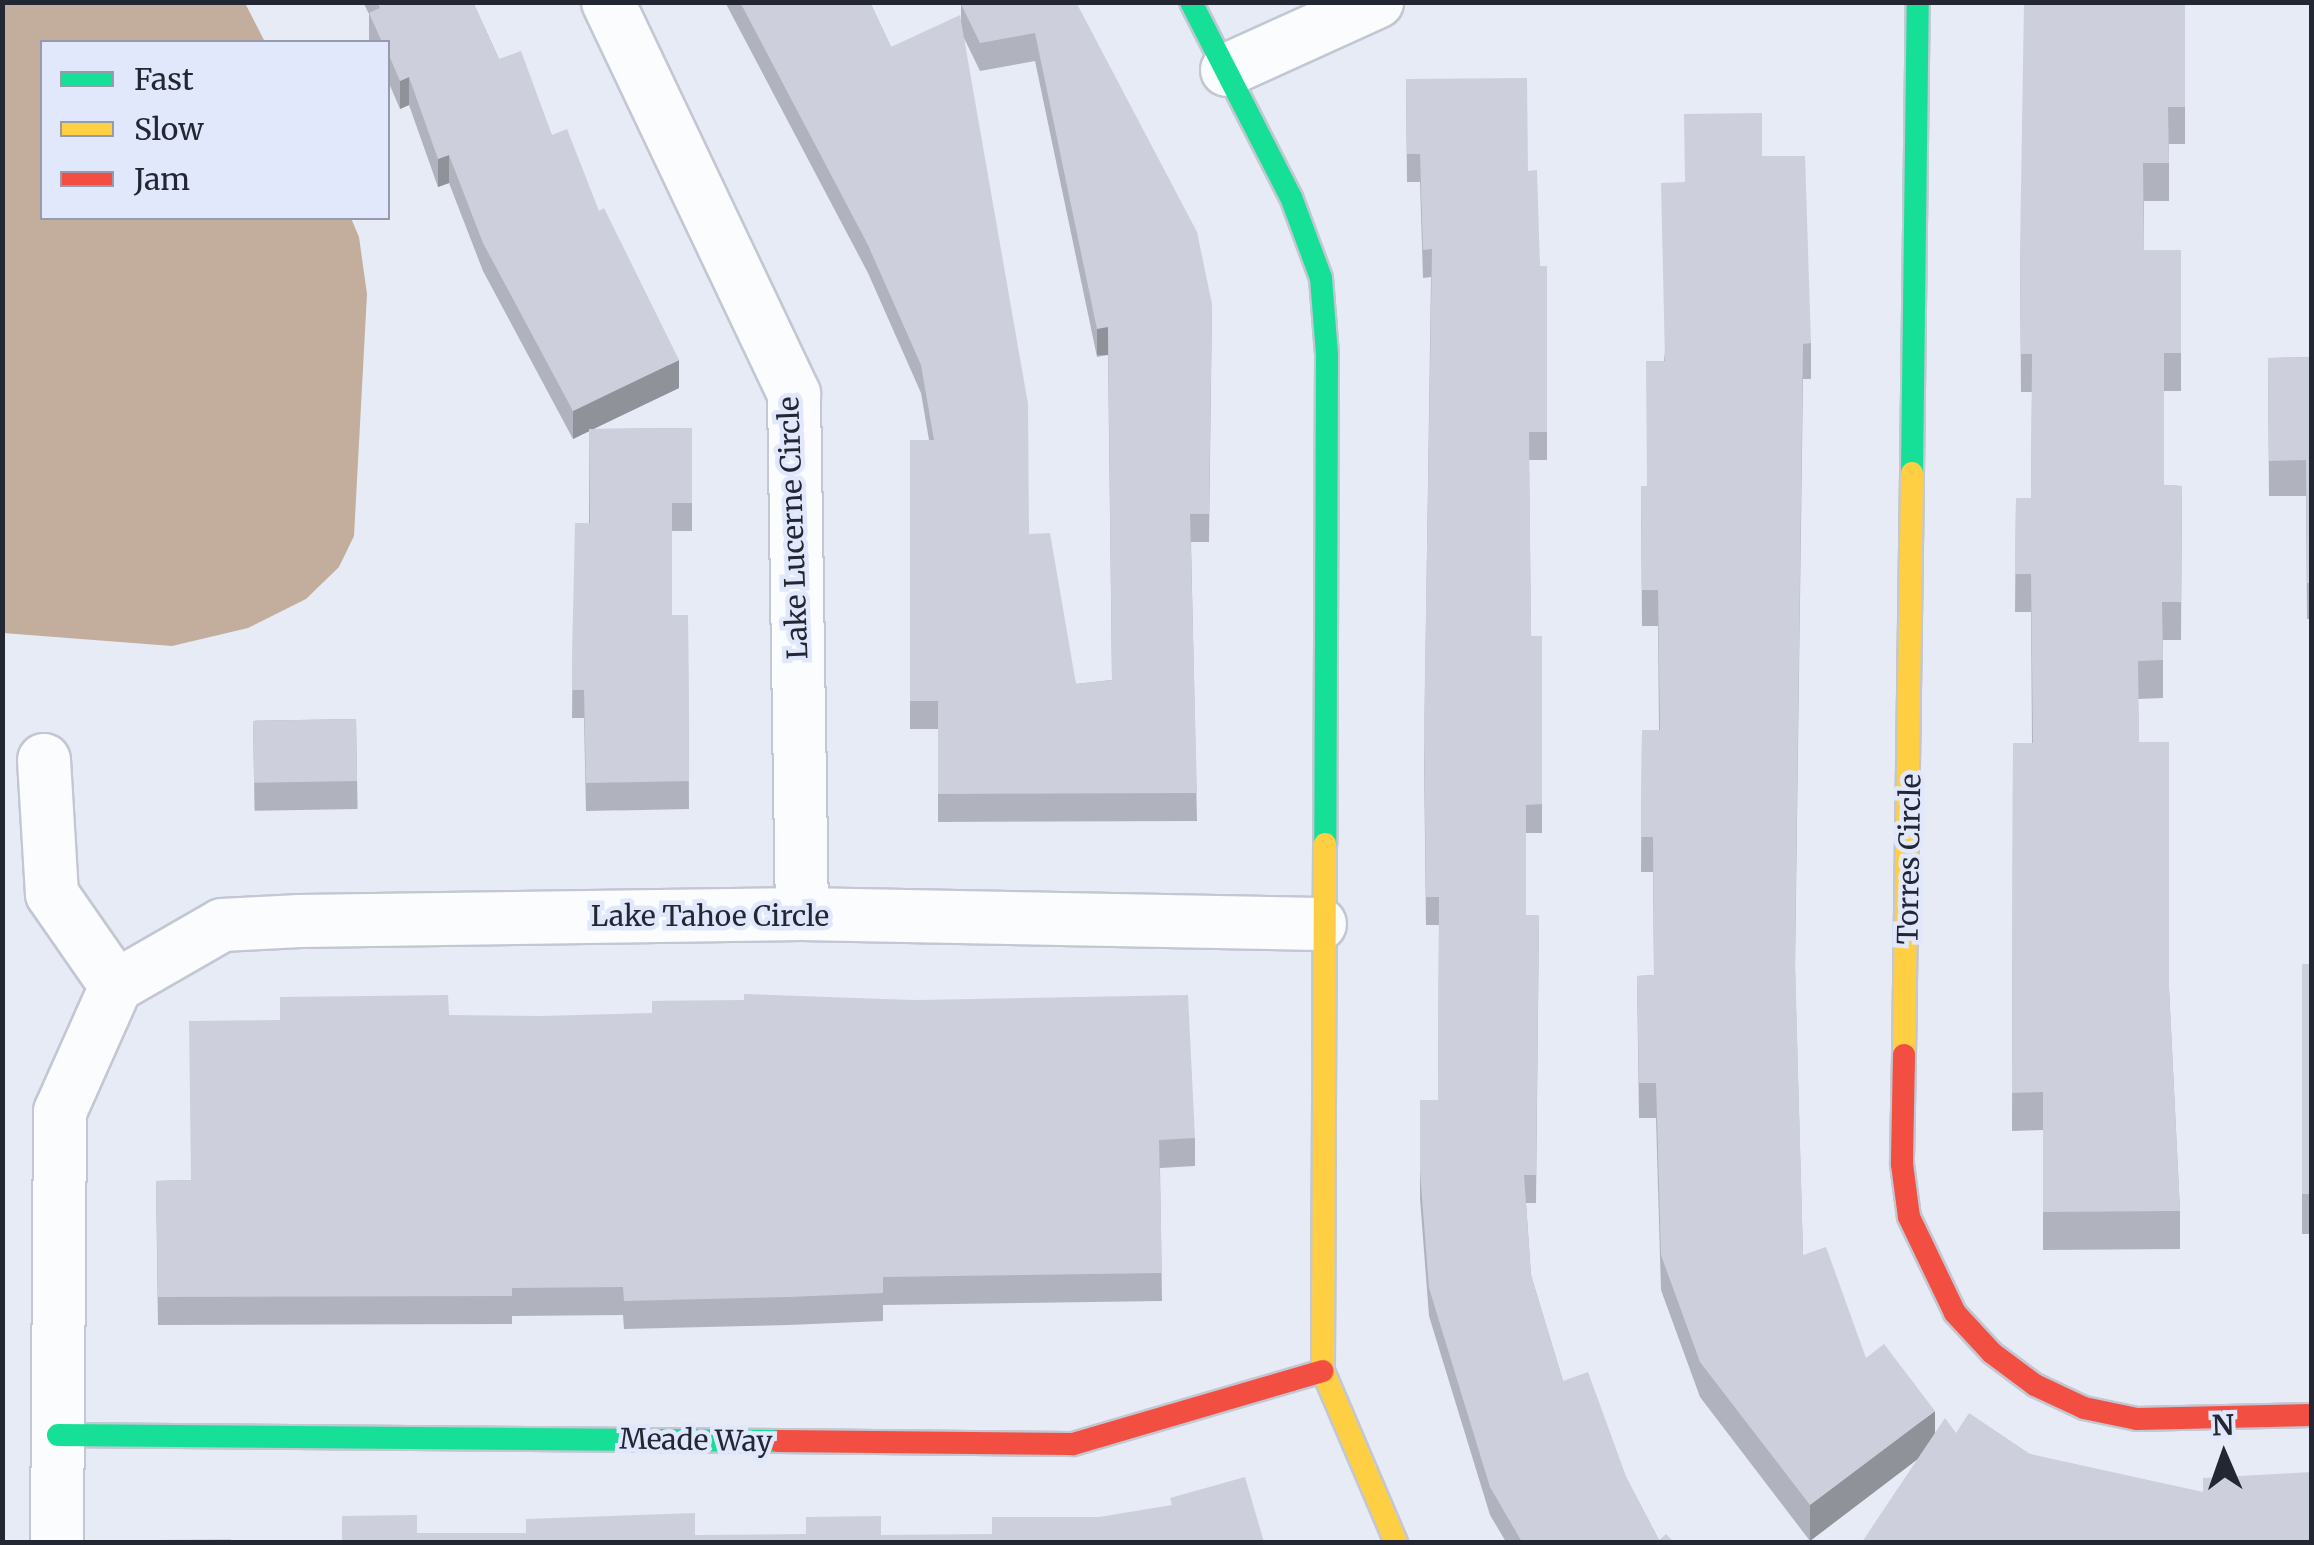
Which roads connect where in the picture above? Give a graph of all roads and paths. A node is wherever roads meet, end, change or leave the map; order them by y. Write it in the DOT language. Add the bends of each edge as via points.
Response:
graph roads {
  1 [pos="608,2"];
  2 [pos="1191,2"];
  3 [pos="1377,2"];
  4 [pos="1918,2"];
  5 [pos="1226,70"];
  6 [pos="44,760"];
  7 [pos="802,914"];
  8 [pos="1320,924"];
  9 [pos="116,986"];
  10 [pos="1323,1372"];
  11 [pos="2312,1415"];
  12 [pos="58,1435"];
  13 [pos="57,1542"];
  14 [pos="1396,1542"];
  1 -- 7 [label="street, Lake Lucerne Circle" via="794,394"];
  2 -- 5 [label="street"];
  3 -- 5 [label="street"];
  4 -- 11 [label="street, Torres Circle" via="1902,1164 1909,1218 1955,1314 1992,1354 2035,1385 2084,1408 2137,1419"];
  5 -- 8 [label="street" via="1290,197 1321,278 1326,375"];
  6 -- 9 [label="street" via="52,894"];
  7 -- 8 [label="street, Lake Tahoe Circle"];
  7 -- 9 [label="street, Lake Tahoe Circle" via="222,925"];
  8 -- 10 [label="street"];
  9 -- 12 [label="street" via="60,1112"];
  10 -- 12 [label="street, Meade Way" via="1074,1444"];
  10 -- 14 [label="street"];
  12 -- 13 [label="street"];
}
